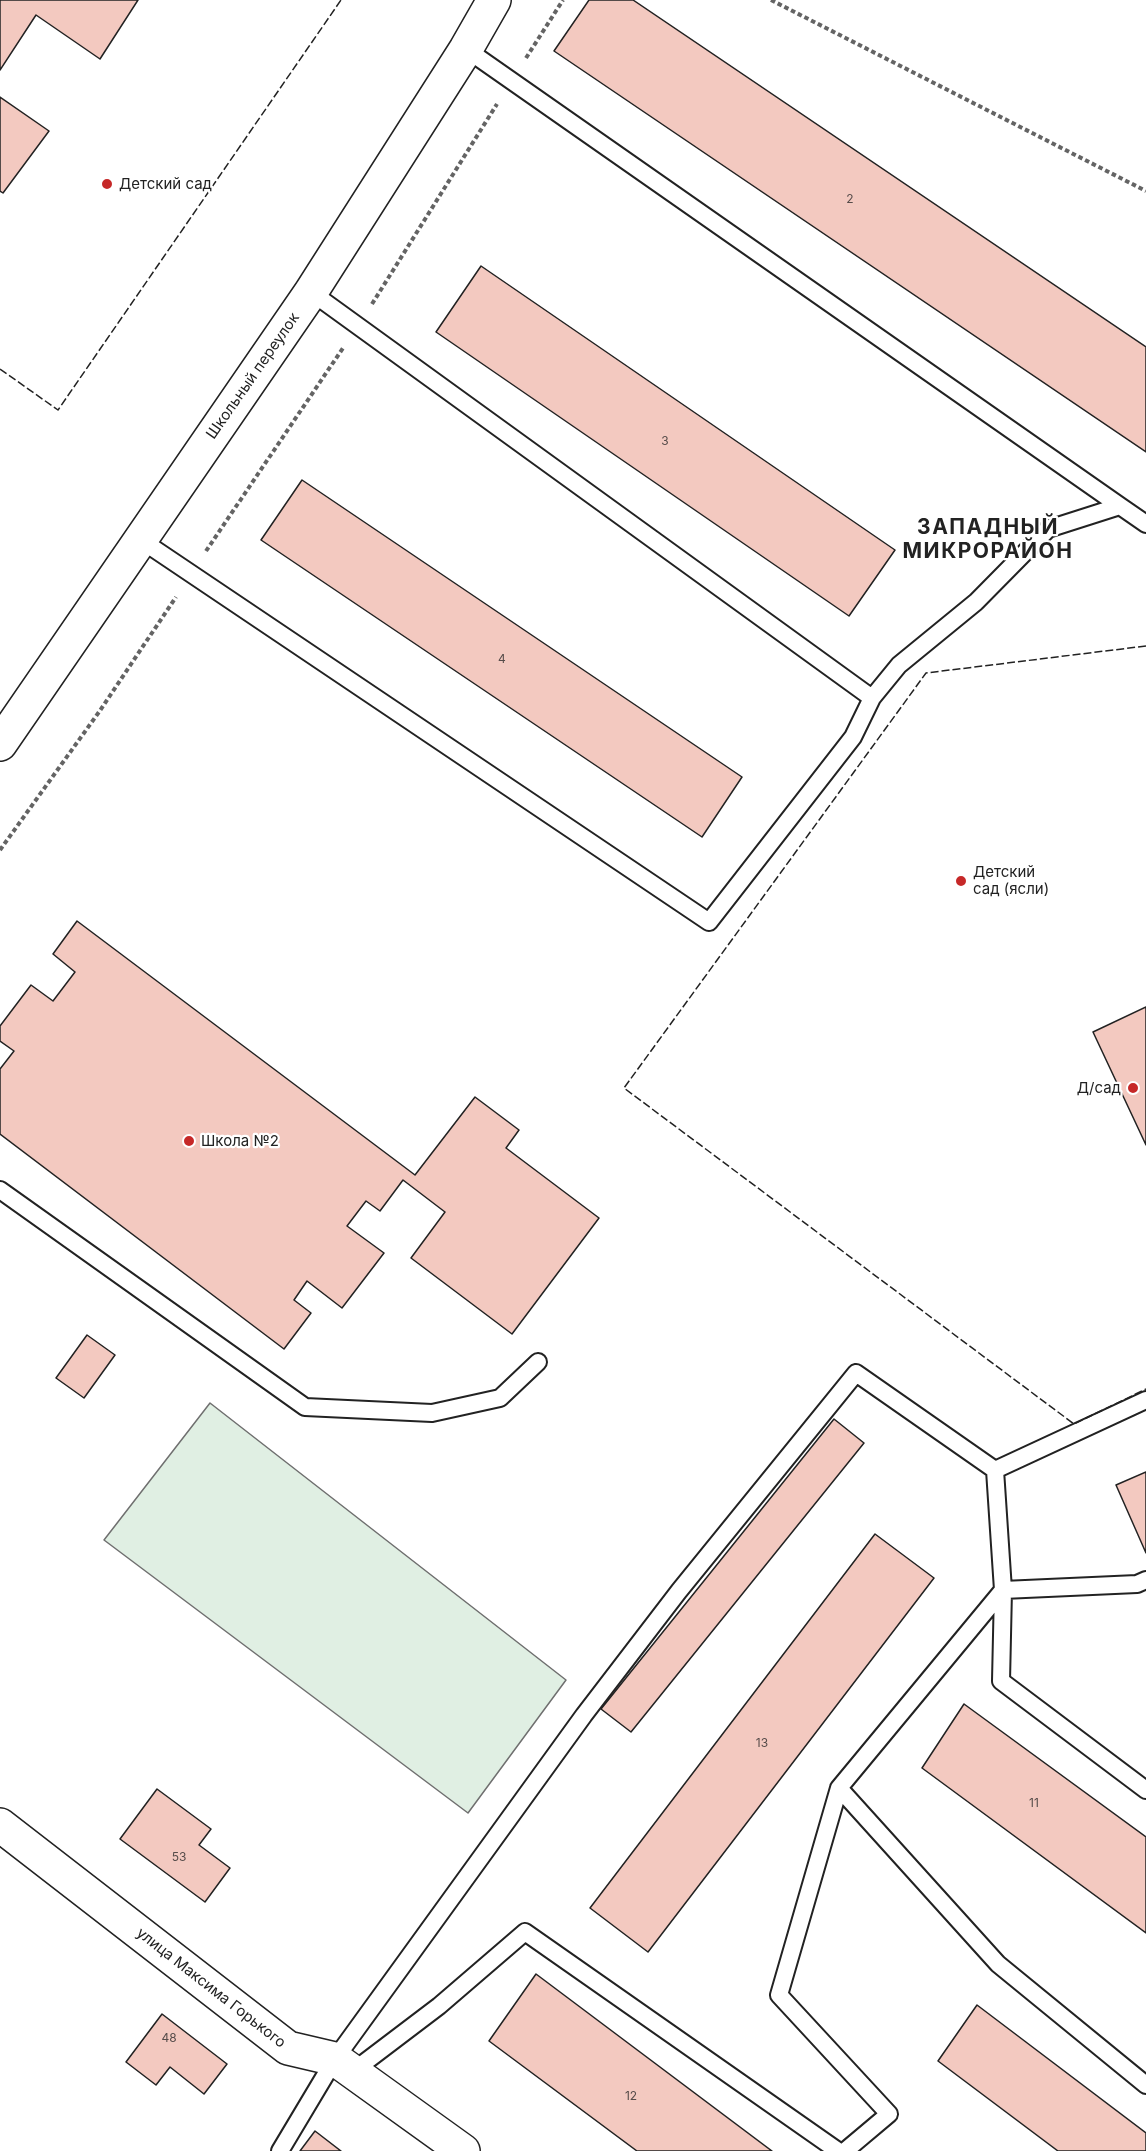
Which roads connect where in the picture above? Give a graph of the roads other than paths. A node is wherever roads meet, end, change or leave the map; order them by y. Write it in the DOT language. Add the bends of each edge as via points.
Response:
graph roads {
  1 [pos="494,0"];
  2 [pos="466,49"];
  3 [pos="311,292"];
  4 [pos="1120,506"];
  5 [pos="1146,524"];
  6 [pos="141,540"];
  7 [pos="872,698"];
  8 [pos="0,744"];
  9 [pos="0,1190"];
  10 [pos="538,1362"];
  11 [pos="1146,1400"];
  12 [pos="995,1470"];
  13 [pos="1146,1580"];
  14 [pos="1003,1590"];
  15 [pos="838,1788"];
  16 [pos="1146,1790"];
  17 [pos="0,1825"];
  18 [pos="343,2066"];
  19 [pos="1146,2085"];
  20 [pos="280,2151"];
  21 [pos="463,2151"];
  22 [pos="838,2151"];
  23 [pos="845,2151"];
  1 -- 2 [label="street, Школьный переулок"];
  2 -- 3 [label="street, Школьный переулок"];
  2 -- 4 [label="lane"];
  3 -- 6 [label="street, Школьный переулок"];
  3 -- 7 [label="lane"];
  4 -- 5 [label="lane"];
  4 -- 7 [label="lane" via="1048,529 976,602 899,665"];
  6 -- 7 [label="lane" via="709,922 853,737"];
  6 -- 8 [label="street, Школьный переулок"];
  9 -- 10 [label="lane" via="305,1407 432,1413 500,1398"];
  11 -- 12 [label="lane"];
  12 -- 14 [label="lane"];
  12 -- 18 [label="lane" via="856,1372 584,1715"];
  13 -- 14 [label="lane" via="1137,1584"];
  14 -- 15 [label="lane"];
  14 -- 16 [label="lane" via="1001,1681"];
  15 -- 19 [label="lane" via="998,1964"];
  15 -- 23 [label="lane" via="779,1995 889,2114"];
  17 -- 18 [label="street, улица Максима Горького" via="288,2048"];
  18 -- 20 [label="lane"];
  18 -- 21 [label="street, улица Максима Горького"];
  18 -- 22 [label="lane" via="439,2006 525,1932"];
}
